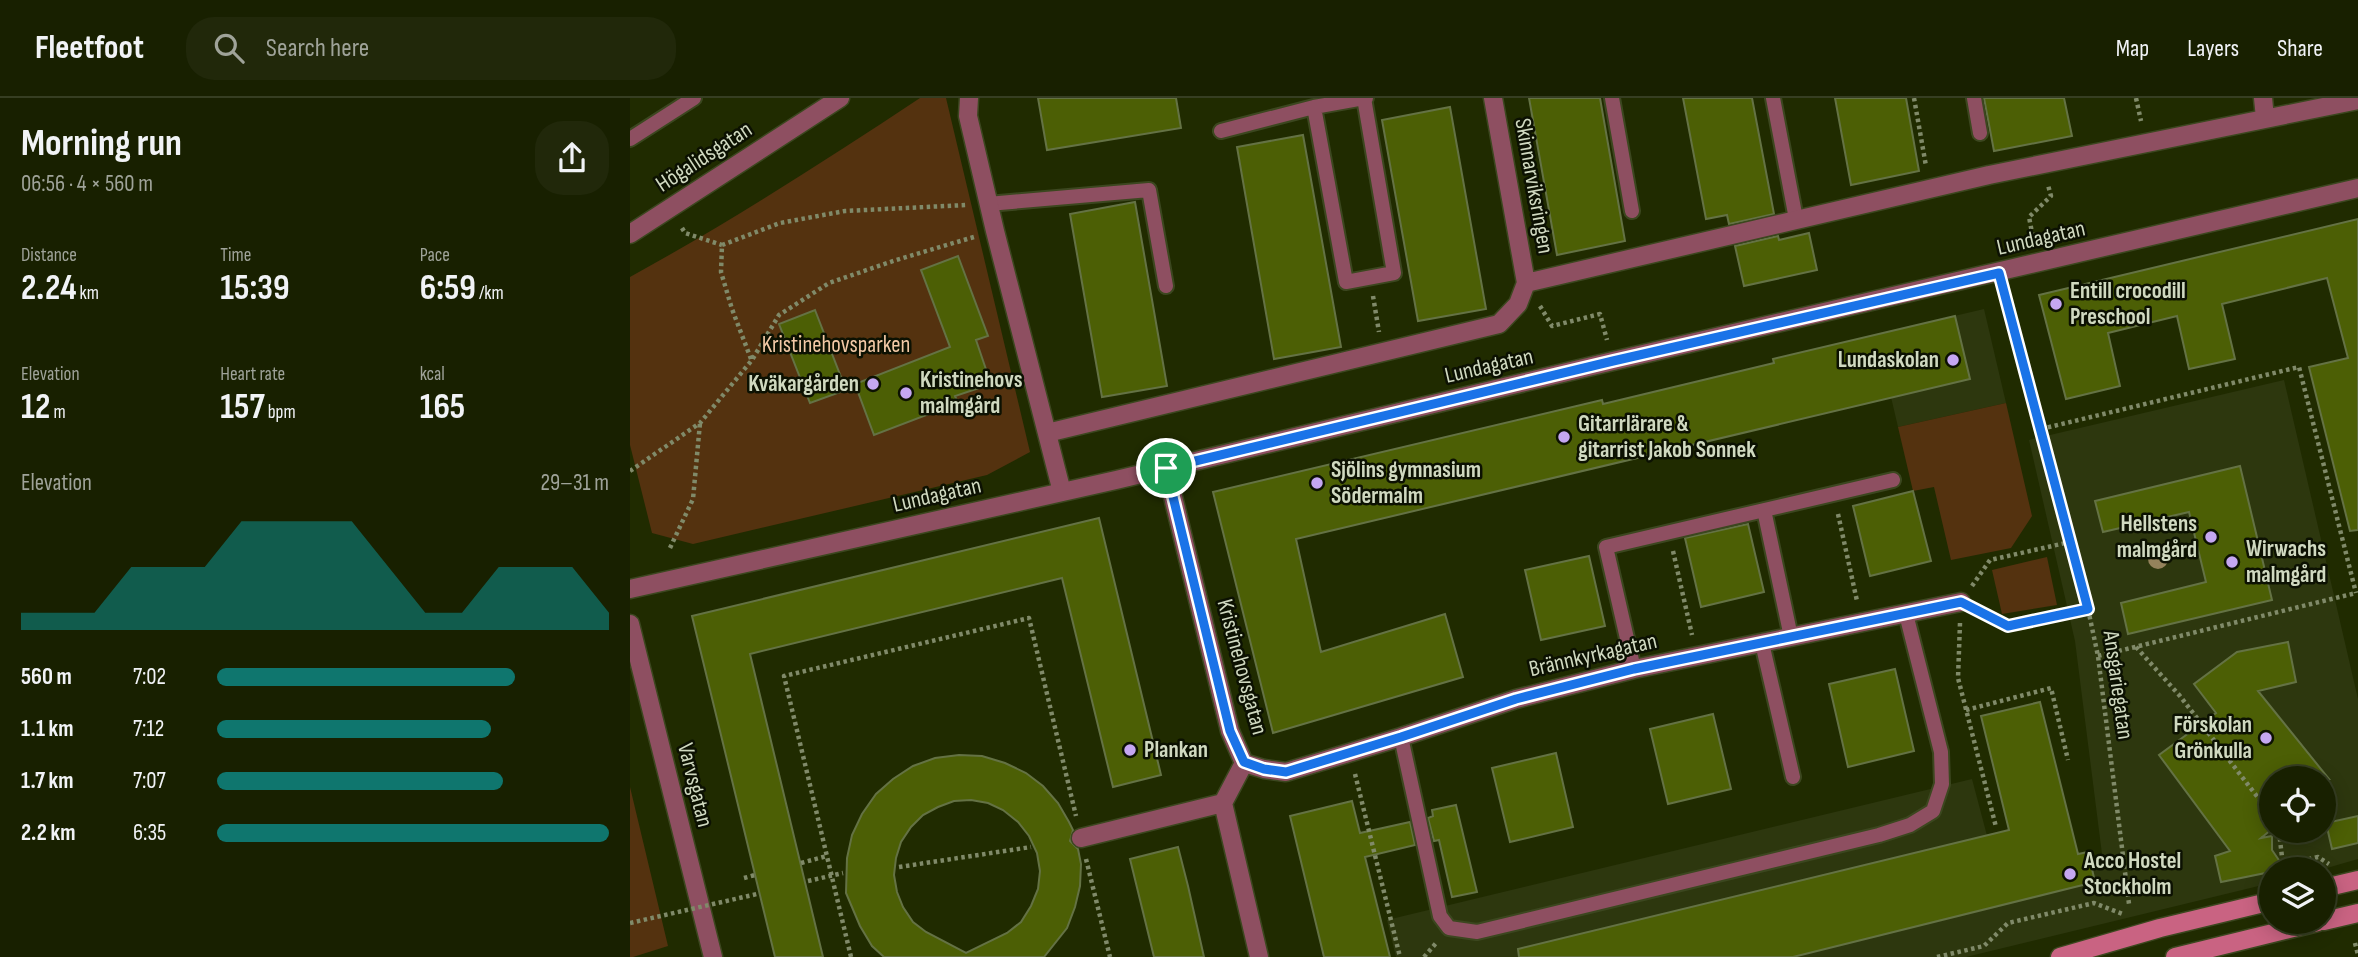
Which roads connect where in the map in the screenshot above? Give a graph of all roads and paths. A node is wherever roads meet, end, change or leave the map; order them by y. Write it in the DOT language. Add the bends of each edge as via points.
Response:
graph roads {
  1 [pos="694,98"];
  2 [pos="840,98"];
  3 [pos="969,98"];
  4 [pos="1365,98"];
  5 [pos="1493,98"];
  6 [pos="1612,98"];
  7 [pos="1773,98"];
  8 [pos="1914,98"];
  9 [pos="1973,98"];
  10 [pos="2136,98"];
  11 [pos="2263,98"];
  12 [pos="2358,100"];
  13 [pos="1314,107"];
  14 [pos="2139,112"];
  15 [pos="2265,118"];
  16 [pos="1221,131"];
  17 [pos="1980,133"];
  18 [pos="630,139"];
  19 [pos="1930,188"];
  20 [pos="2049,188"];
  21 [pos="2358,188"];
  22 [pos="988,204"];
  23 [pos="1632,211"];
  24 [pos="1796,219"];
  25 [pos="995,231"];
  26 [pos="685,233"];
  27 [pos="630,234"];
  28 [pos="2032,237"];
  29 [pos="722,246"];
  30 [pos="1999,273"];
  31 [pos="1526,283"];
  32 [pos="1166,286"];
  33 [pos="1372,289"];
  34 [pos="1552,326"];
  35 [pos="1380,334"];
  36 [pos="1606,337"];
  37 [pos="751,360"];
  38 [pos="700,423"];
  39 [pos="2041,429"];
  40 [pos="1047,433"];
  41 [pos="1166,468"];
  42 [pos="630,471"];
  43 [pos="1893,480"];
  44 [pos="1062,492"];
  45 [pos="1764,510"];
  46 [pos="1838,517"];
  47 [pos="2071,542"];
  48 [pos="670,548"];
  49 [pos="1673,551"];
  50 [pos="630,589"];
  51 [pos="2357,592"];
  52 [pos="1961,602"];
  53 [pos="2088,609"];
  54 [pos="1906,614"];
  55 [pos="1862,622"];
  56 [pos="630,624"];
  57 [pos="1791,637"];
  58 [pos="1762,643"];
  59 [pos="2136,647"];
  60 [pos="1697,656"];
  61 [pos="2098,656"];
  62 [pos="1634,669"];
  63 [pos="1966,710"];
  64 [pos="1401,737"];
  65 [pos="1350,753"];
  66 [pos="2068,760"];
  67 [pos="1244,762"];
  68 [pos="1793,777"];
  69 [pos="2259,799"];
  70 [pos="1223,803"];
  71 [pos="1996,827"];
  72 [pos="1081,838"];
  73 [pos="1031,847"];
  74 [pos="827,856"];
  75 [pos="801,863"];
  76 [pos="899,867"];
  77 [pos="843,873"];
  78 [pos="755,875"];
  79 [pos="832,876"];
  80 [pos="744,877"];
  81 [pos="2358,880"];
  82 [pos="808,881"];
  83 [pos="2336,885"];
  84 [pos="757,894"];
  85 [pos="2129,904"];
  86 [pos="2259,904"];
  87 [pos="2358,913"];
  88 [pos="2336,918"];
  89 [pos="630,923"];
  90 [pos="2160,928"];
  91 [pos="2269,934"];
  92 [pos="2355,943"];
  93 [pos="2358,955"];
  94 [pos="713,957"];
  95 [pos="851,957"];
  96 [pos="1110,957"];
  97 [pos="1259,957"];
  98 [pos="1400,957"];
  99 [pos="1937,957"];
  100 [pos="2060,957"];
  101 [pos="2175,957"];
  1 -- 18 [label="lane"];
  2 -- 27 [label="street, Högalidsgatan"];
  3 -- 22 [label="street" via="968,116"];
  4 -- 13 [label="lane"];
  4 -- 13 [label="lane" via="1394,273 1358,280 1346,282"];
  5 -- 31 [label="street, Skinnarviksringen"];
  6 -- 23 [label="lane"];
  7 -- 24 [label="lane"];
  8 -- 19 [label="path"];
  9 -- 17 [label="lane"];
  10 -- 14 [label="path"];
  11 -- 15 [label="street"];
  12 -- 15 [label="street"];
  13 -- 16 [label="lane"];
  15 -- 19 [label="street"];
  19 -- 24 [label="street"];
  20 -- 28 [label="path" via="2051,196 2029,217"];
  21 -- 30 [label="street, Lundagatan"];
  22 -- 25 [label="street"];
  22 -- 29 [label="path" via="845,211 780,223"];
  22 -- 32 [label="lane" via="1149,190"];
  24 -- 31 [label="street"];
  25 -- 37 [label="path" via="829,283 779,315"];
  25 -- 40 [label="street"];
  26 -- 29 [label="path"];
  29 -- 37 [label="path" via="721,272"];
  30 -- 39 [label="path, Ansgariegatan"];
  30 -- 41 [label="street, Lundagatan"];
  31 -- 40 [label="street, Lundagatan" via="1518,304 1499,324"];
  33 -- 35 [label="path"];
  34 -- 36 [label="path" via="1600,314"];
  37 -- 38 [label="path"];
  38 -- 42 [label="path"];
  38 -- 48 [label="path" via="694,499"];
  39 -- 47 [label="path, Ansgariegatan"];
  39 -- 51 [label="path" via="2299,367"];
  40 -- 44 [label="street"];
  41 -- 44 [label="street, Lundagatan"];
  41 -- 67 [label="street, Kristinehovsgatan" via="1230,731"];
  43 -- 45 [label="lane"];
  44 -- 50 [label="street, Lundagatan"];
  45 -- 57 [label="lane"];
  45 -- 62 [label="lane" via="1606,547"];
  46 -- 55 [label="path"];
  47 -- 52 [label="path" via="1990,560"];
  47 -- 53 [label="path, Ansgariegatan"];
  49 -- 60 [label="path"];
  51 -- 59 [label="path"];
  52 -- 53 [label="path" via="2008,626"];
  52 -- 54 [label="street, Brännkyrkagatan"];
  52 -- 63 [label="path" via="1958,678"];
  53 -- 61 [label="path, Ansgariegatan"];
  54 -- 55 [label="street, Brännkyrkagatan"];
  54 -- 64 [label="lane" via="1941,752 1942,784 1933,811 1910,825 1866,838 1477,932 1449,928 1440,916"];
  55 -- 57 [label="street, Brännkyrkagatan"];
  56 -- 94 [label="street, Varvsgatan"];
  57 -- 58 [label="street, Brännkyrkagatan"];
  58 -- 60 [label="street, Brännkyrkagatan"];
  58 -- 68 [label="lane"];
  59 -- 61 [label="path"];
  59 -- 69 [label="path"];
  60 -- 62 [label="street, Brännkyrkagatan"];
  61 -- 85 [label="path, Ansgariegatan"];
  62 -- 64 [label="street, Brännkyrkagatan" via="1516,699"];
  63 -- 66 [label="path" via="2051,688"];
  63 -- 71 [label="path"];
  64 -- 65 [label="street, Brännkyrkagatan"];
  65 -- 67 [label="street, Brännkyrkagatan" via="1286,772"];
  65 -- 98 [label="path"];
  67 -- 70 [label="street, Kristinehovsgatan"];
  70 -- 72 [label="street"];
  70 -- 97 [label="street"];
  72 -- 74 [label="path" via="1029,618 784,676"];
  72 -- 96 [label="path"];
  73 -- 76 [label="path"];
  74 -- 75 [label="path"];
  74 -- 79 [label="path"];
  77 -- 79 [label="path"];
  78 -- 80 [label="path"];
  79 -- 82 [label="path"];
  79 -- 95 [label="path"];
  81 -- 83 [label="main road"];
  84 -- 89 [label="path, bridge"];
  86 -- 90 [label="main road"];
  87 -- 88 [label="main road"];
  90 -- 99 [label="path" via="2094,903 2008,923 1984,946"];
  90 -- 100 [label="main road"];
  91 -- 101 [label="main road"];
  92 -- 93 [label="path"];
}
